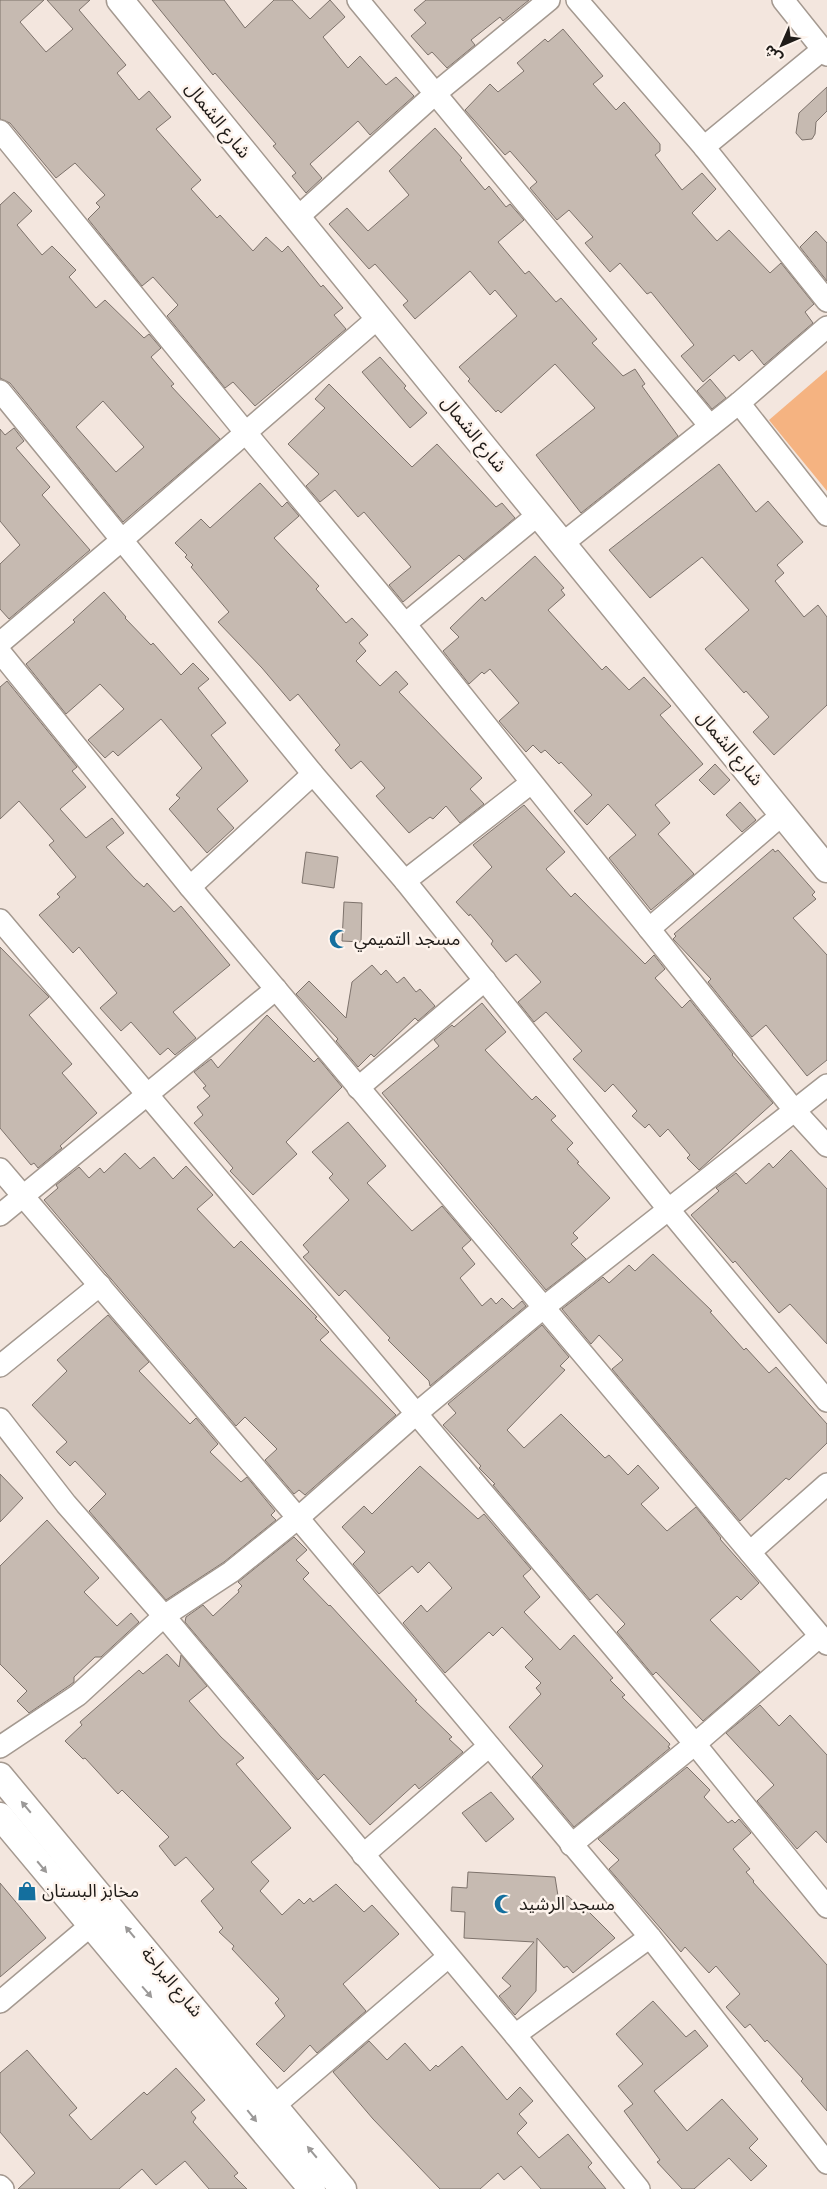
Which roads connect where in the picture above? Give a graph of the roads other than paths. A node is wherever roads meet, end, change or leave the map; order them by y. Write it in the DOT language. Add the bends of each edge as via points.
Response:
graph roads {
  1 [pos="120,0"];
  2 [pos="358,0"];
  3 [pos="549,0"];
  4 [pos="577,0"];
  5 [pos="782,0"];
  6 [pos="825,53"];
  7 [pos="436,93"];
  8 [pos="0,130"];
  9 [pos="704,147"];
  10 [pos="298,217"];
  11 [pos="827,302"];
  12 [pos="379,317"];
  13 [pos="827,327"];
  14 [pos="0,391"];
  15 [pos="739,403"];
  16 [pos="710,426"];
  17 [pos="246,433"];
  18 [pos="539,514"];
  19 [pos="827,515"];
  20 [pos="123,540"];
  21 [pos="562,544"];
  22 [pos="405,624"];
  23 [pos="0,643"];
  24 [pos="0,652"];
  25 [pos="313,774"];
  26 [pos="531,783"];
  27 [pos="784,813"];
  28 [pos="827,869"];
  29 [pos="405,881"];
  30 [pos="190,887"];
  31 [pos="0,920"];
  32 [pos="649,930"];
  33 [pos="485,980"];
  34 [pos="276,989"];
  35 [pos="827,1085"];
  36 [pos="358,1088"];
  37 [pos="145,1094"];
  38 [pos="795,1111"];
  39 [pos="827,1146"];
  40 [pos="0,1169"];
  41 [pos="24,1197"];
  42 [pos="669,1210"];
  43 [pos="0,1215"];
  44 [pos="100,1285"];
  45 [pos="543,1308"];
  46 [pos="0,1366"];
  47 [pos="827,1401"];
  48 [pos="417,1413"];
  49 [pos="0,1418"];
  50 [pos="827,1484"];
  51 [pos="298,1518"];
  52 [pos="750,1552"];
  53 [pos="164,1616"];
  54 [pos="824,1640"];
  55 [pos="695,1744"];
  56 [pos="489,1746"];
  57 [pos="0,1747"];
  58 [pos="0,1776"];
  59 [pos="0,1816"];
  60 [pos="571,1845"];
  61 [pos="364,1855"];
  62 [pos="827,1907"];
  63 [pos="90,1926"];
  64 [pos="650,1937"];
  65 [pos="448,1957"];
  66 [pos="0,2002"];
  67 [pos="515,2035"];
  68 [pos="274,2106"];
  69 [pos="827,2163"];
  70 [pos="0,2186"];
  71 [pos="3,2189"];
  72 [pos="312,2189"];
  73 [pos="343,2189"];
  74 [pos="639,2189"];
  1 -- 10 [label="street, شارع الشمال"];
  2 -- 7 [label="street"];
  3 -- 7 [label="street"];
  4 -- 9 [label="street"];
  5 -- 6 [label="street"];
  6 -- 9 [label="street"];
  7 -- 10 [label="street"];
  7 -- 16 [label="street"];
  8 -- 17 [label="street"];
  9 -- 11 [label="street"];
  10 -- 12 [label="street, شارع الشمال"];
  12 -- 17 [label="street"];
  12 -- 18 [label="street, شارع الشمال"];
  13 -- 15 [label="street"];
  14 -- 20 [label="street"];
  15 -- 16 [label="street"];
  15 -- 19 [label="street"];
  16 -- 21 [label="street"];
  17 -- 20 [label="street"];
  17 -- 22 [label="street"];
  18 -- 21 [label="street, شارع الشمال"];
  18 -- 22 [label="street"];
  20 -- 23 [label="street"];
  20 -- 25 [label="street"];
  21 -- 27 [label="street, شارع الشمال"];
  22 -- 26 [label="street"];
  24 -- 30 [label="street"];
  25 -- 29 [label="street"];
  25 -- 30 [label="street"];
  26 -- 29 [label="street"];
  26 -- 32 [label="street"];
  27 -- 28 [label="street, شارع الشمال"];
  27 -- 32 [label="street"];
  29 -- 33 [label="street"];
  30 -- 34 [label="street"];
  31 -- 37 [label="street"];
  32 -- 38 [label="street"];
  33 -- 36 [label="street"];
  33 -- 42 [label="street"];
  34 -- 36 [label="street"];
  34 -- 37 [label="street"];
  35 -- 38 [label="street"];
  36 -- 45 [label="street"];
  37 -- 41 [label="street"];
  37 -- 48 [label="street"];
  38 -- 39 [label="street"];
  38 -- 42 [label="street"];
  40 -- 41 [label="street"];
  41 -- 43 [label="street"];
  41 -- 44 [label="street"];
  42 -- 45 [label="street"];
  42 -- 47 [label="street"];
  44 -- 46 [label="street"];
  44 -- 51 [label="street"];
  45 -- 48 [label="street"];
  45 -- 52 [label="street"];
  48 -- 51 [label="street"];
  48 -- 55 [label="street"];
  49 -- 53 [label="street" via="66,1504"];
  50 -- 52 [label="street"];
  51 -- 53 [label="street" via="231,1572"];
  51 -- 56 [label="street"];
  52 -- 54 [label="street"];
  53 -- 57 [label="street" via="78,1695"];
  53 -- 61 [label="street"];
  54 -- 55 [label="street"];
  55 -- 60 [label="street"];
  55 -- 62 [label="street"];
  56 -- 60 [label="street"];
  56 -- 61 [label="street"];
  68 -- 58 [label="street, شارع البراحة, one-way"];
  59 -- 63 [label="street, شارع البراحة, one-way"];
  60 -- 64 [label="street"];
  61 -- 65 [label="street"];
  63 -- 66 [label="street"];
  63 -- 72 [label="street, شارع البراحة, one-way"];
  64 -- 67 [label="street"];
  64 -- 69 [label="street"];
  65 -- 67 [label="street"];
  65 -- 68 [label="street"];
  67 -- 74 [label="street"];
  73 -- 68 [label="street, شارع البراحة, one-way"];
  70 -- 71 [label="street"];
}
